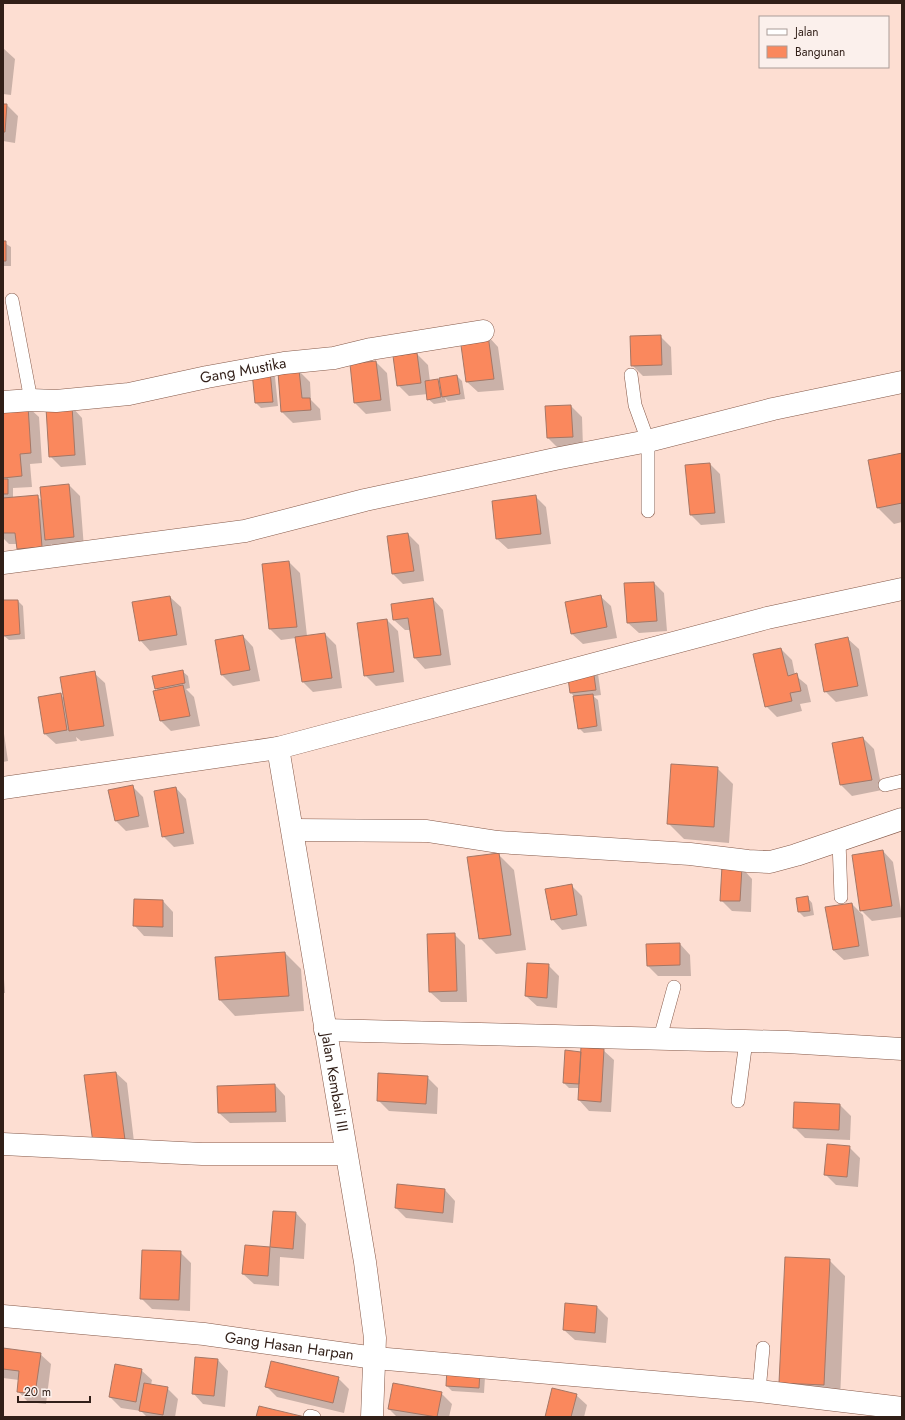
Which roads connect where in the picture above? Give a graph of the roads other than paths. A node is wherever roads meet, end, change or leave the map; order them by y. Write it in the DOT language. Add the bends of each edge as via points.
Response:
graph roads {
  1 [pos="12,300"];
  2 [pos="483,331"];
  3 [pos="631,375"];
  4 [pos="902,382"];
  5 [pos="31,400"];
  6 [pos="3,402"];
  7 [pos="648,441"];
  8 [pos="648,511"];
  9 [pos="3,564"];
  10 [pos="902,589"];
  11 [pos="278,748"];
  12 [pos="902,781"];
  13 [pos="885,785"];
  14 [pos="3,788"];
  15 [pos="902,819"];
  16 [pos="293,830"];
  17 [pos="839,841"];
  18 [pos="841,897"];
  19 [pos="674,987"];
  20 [pos="325,1030"];
  21 [pos="660,1038"];
  22 [pos="746,1041"];
  23 [pos="902,1049"];
  24 [pos="738,1100"];
  25 [pos="3,1144"];
  26 [pos="346,1154"];
  27 [pos="3,1316"];
  28 [pos="763,1348"];
  29 [pos="375,1358"];
  30 [pos="758,1391"];
  31 [pos="902,1408"];
  32 [pos="372,1417"];
  1 -- 5 [label="lane"];
  2 -- 5 [label="street, Gang Mustika" via="371,349 334,358 284,363 129,394 56,401"];
  3 -- 7 [label="lane" via="635,405"];
  4 -- 7 [label="street" via="773,409"];
  5 -- 6 [label="street, Gang Mustika"];
  7 -- 8 [label="lane"];
  7 -- 9 [label="street" via="365,500 246,531"];
  10 -- 11 [label="street" via="766,618"];
  11 -- 14 [label="street"];
  11 -- 16 [label="street, Jalan Kembali III"];
  12 -- 13 [label="lane"];
  15 -- 17 [label="street"];
  16 -- 17 [label="street" via="427,831 498,842 690,854 763,862 796,855"];
  16 -- 20 [label="street, Jalan Kembali III"];
  17 -- 18 [label="lane"];
  19 -- 21 [label="lane"];
  20 -- 21 [label="street"];
  20 -- 26 [label="street, Jalan Kembali III"];
  21 -- 22 [label="street"];
  22 -- 23 [label="street"];
  22 -- 24 [label="lane"];
  25 -- 26 [label="street" via="202,1154"];
  26 -- 29 [label="street, Jalan Kembali III" via="366,1270"];
  27 -- 29 [label="street, Gang Hasan Harpan" via="204,1334"];
  28 -- 30 [label="lane"];
  29 -- 30 [label="street, Gang Hasan Harpan"];
  29 -- 32 [label="street, Jalan Kembali III"];
  30 -- 31 [label="street, Gang Hasan Harpan"];
}
